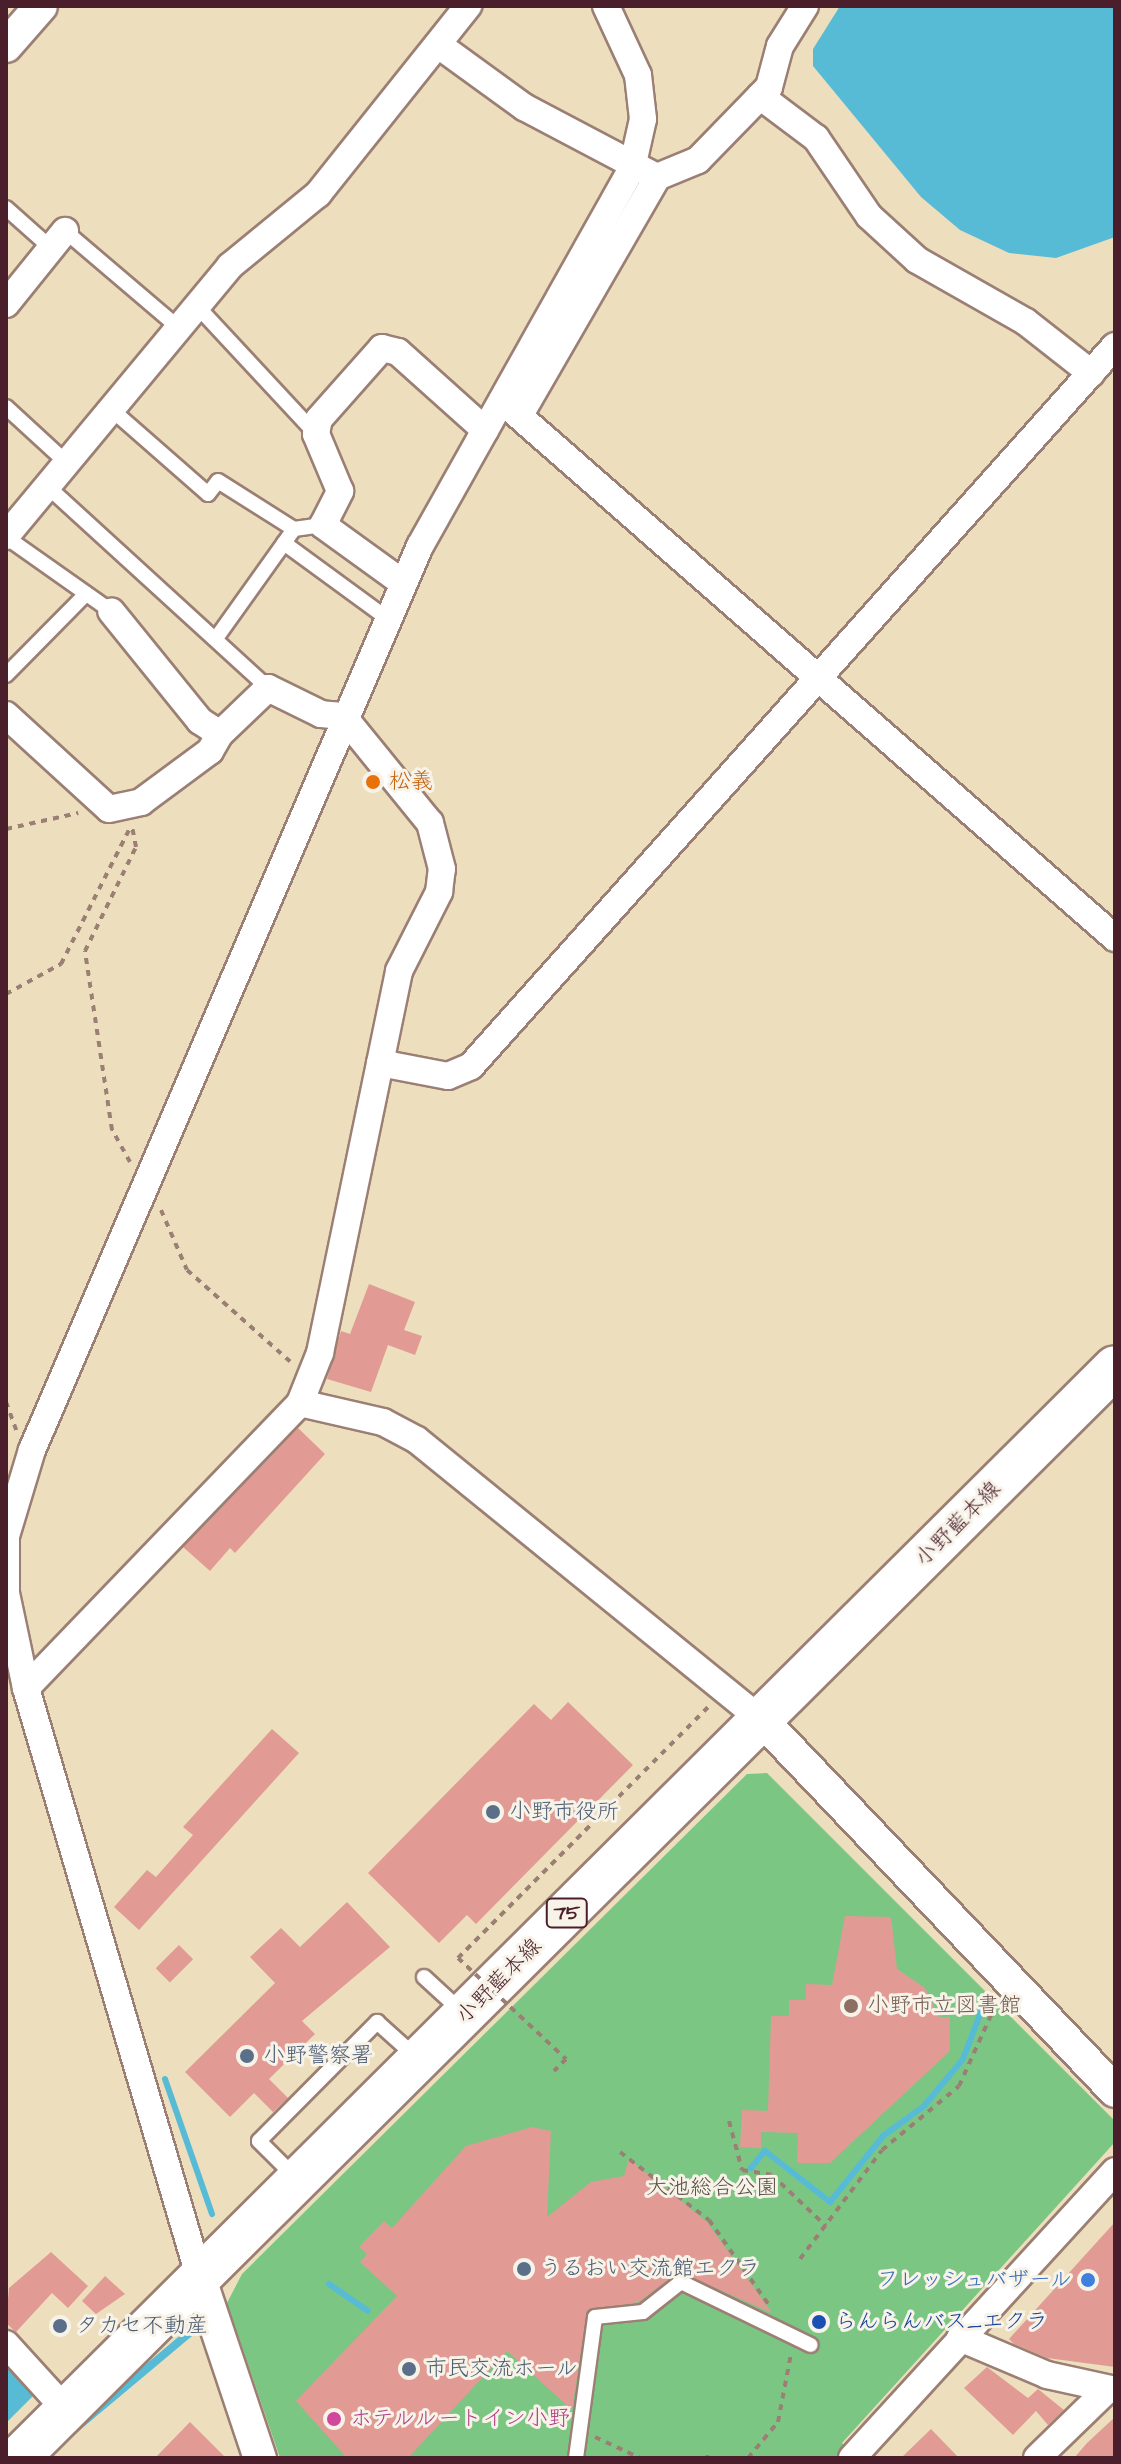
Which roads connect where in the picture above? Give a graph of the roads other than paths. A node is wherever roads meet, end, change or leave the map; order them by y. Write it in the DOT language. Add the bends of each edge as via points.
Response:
graph roads {
  1 [pos="41,6"];
  2 [pos="468,6"];
  3 [pos="606,6"];
  4 [pos="805,6"];
  5 [pos="6,46"];
  6 [pos="440,46"];
  7 [pos="760,96"];
  8 [pos="632,168"];
  9 [pos="657,177"];
  10 [pos="6,208"];
  11 [pos="57,239"];
  12 [pos="6,304"];
  13 [pos="197,306"];
  14 [pos="179,328"];
  15 [pos="1115,346"];
  16 [pos="1091,373"];
  17 [pos="6,407"];
  18 [pos="511,407"];
  19 [pos="111,409"];
  20 [pos="485,430"];
  21 [pos="316,434"];
  22 [pos="67,463"];
  23 [pos="47,486"];
  24 [pos="323,525"];
  25 [pos="294,529"];
  26 [pos="6,536"];
  27 [pos="284,543"];
  28 [pos="403,583"];
  29 [pos="86,594"];
  30 [pos="111,611"];
  31 [pos="388,619"];
  32 [pos="217,637"];
  33 [pos="6,675"];
  34 [pos="821,679"];
  35 [pos="268,688"];
  36 [pos="6,715"];
  37 [pos="343,716"];
  38 [pos="220,734"];
  39 [pos="1115,938"];
  40 [pos="380,1063"];
  41 [pos="1115,1367"];
  42 [pos="300,1403"];
  43 [pos="26,1688"];
  44 [pos="762,1720"];
  45 [pos="424,1977"];
  46 [pos="465,2015"];
  47 [pos="419,2060"];
  48 [pos="1115,2091"];
  49 [pos="1115,2171"];
  50 [pos="299,2181"];
  51 [pos="200,2279"];
  52 [pos="960,2338"];
  53 [pos="6,2344"];
  54 [pos="811,2345"];
  55 [pos="1111,2390"];
  56 [pos="66,2410"];
  57 [pos="863,2454"];
  58 [pos="18,2458"];
  59 [pos="260,2458"];
  60 [pos="576,2458"];
  61 [pos="1037,2458"];
  1 -- 5 [label="street"];
  2 -- 6 [label="street"];
  3 -- 8 [label="street" via="638,75 643,119"];
  4 -- 7 [label="street"];
  6 -- 8 [label="street" via="524,107"];
  6 -- 13 [label="street" via="318,194 253,244"];
  7 -- 9 [label="street" via="698,160"];
  7 -- 16 [label="street" via="816,138 869,216 917,260 1026,322"];
  8 -- 9 [label="street"];
  8 -- 18 [label="street"];
  9 -- 18 [label="street"];
  10 -- 11 [label="lane"];
  11 -- 12 [label="street"];
  11 -- 14 [label="lane"];
  13 -- 14 [label="street"];
  13 -- 21 [label="lane"];
  14 -- 19 [label="street"];
  15 -- 16 [label="street"];
  16 -- 34 [label="street"];
  17 -- 22 [label="lane"];
  18 -- 20 [label="street"];
  18 -- 34 [label="street"];
  19 -- 22 [label="street"];
  19 -- 25 [label="lane" via="208,494 218,481"];
  20 -- 21 [label="street" via="398,352 382,348 319,419"];
  20 -- 28 [label="street"];
  21 -- 24 [label="street" via="340,491"];
  22 -- 23 [label="street"];
  23 -- 26 [label="street"];
  23 -- 32 [label="lane"];
  24 -- 25 [label="lane"];
  24 -- 28 [label="street"];
  25 -- 27 [label="lane"];
  26 -- 29 [label="lane"];
  27 -- 31 [label="lane"];
  27 -- 32 [label="lane"];
  28 -- 31 [label="street"];
  29 -- 30 [label="lane"];
  29 -- 33 [label="lane"];
  30 -- 38 [label="street" via="200,721"];
  31 -- 37 [label="street"];
  32 -- 35 [label="lane"];
  34 -- 39 [label="street"];
  34 -- 40 [label="street" via="471,1066 448,1076"];
  35 -- 37 [label="street" via="321,714"];
  35 -- 38 [label="street"];
  36 -- 38 [label="street" via="101,803 130,815 210,751"];
  37 -- 40 [label="street" via="430,823 442,869 439,892 399,971"];
  37 -- 43 [label="street" via="17,1485 6,1536 6,1593"];
  40 -- 42 [label="street" via="310,1378"];
  41 -- 44 [label="main road, 小野藍本線 / 75"];
  42 -- 43 [label="street"];
  42 -- 44 [label="street" via="383,1422 417,1440"];
  43 -- 51 [label="street"];
  44 -- 46 [label="main road, 小野藍本線 / 75"];
  44 -- 48 [label="street"];
  45 -- 46 [label="lane"];
  46 -- 47 [label="main road, 小野藍本線 / 75"];
  47 -- 50 [label="main road, 小野藍本線 / 75"];
  47 -- 50 [label="lane" via="377,2022 259,2141"];
  49 -- 52 [label="street"];
  50 -- 51 [label="main road, 小野藍本線 / 75"];
  51 -- 56 [label="main road, 小野藍本線 / 75"];
  51 -- 59 [label="street"];
  52 -- 55 [label="street" via="1047,2375"];
  52 -- 57 [label="street"];
  53 -- 56 [label="street"];
  54 -- 60 [label="lane" via="681,2282 643,2312 595,2317"];
  55 -- 61 [label="street"];
  56 -- 58 [label="main road, 小野藍本線 / 75"];
}
